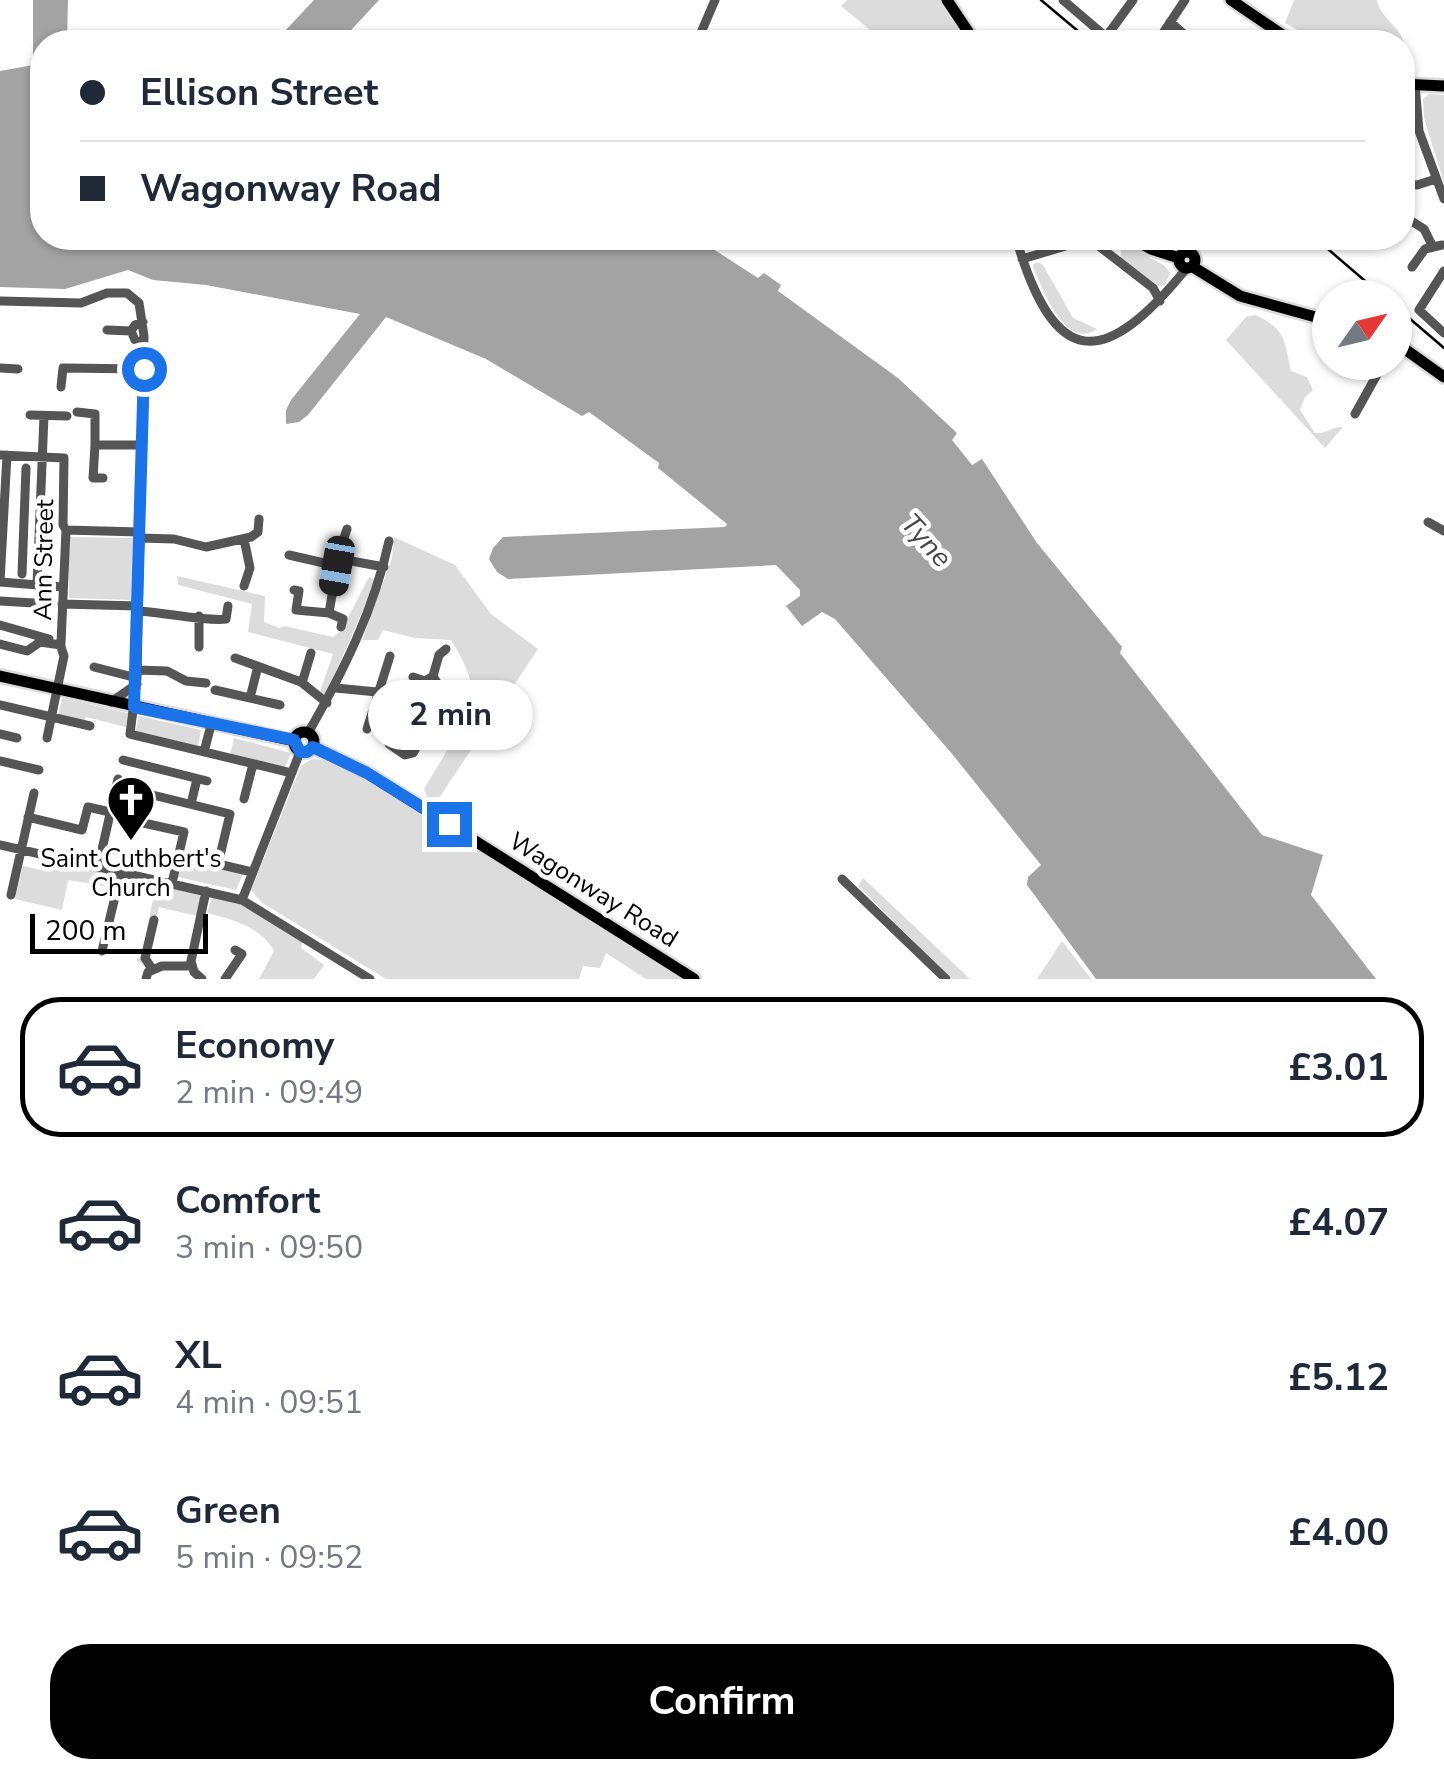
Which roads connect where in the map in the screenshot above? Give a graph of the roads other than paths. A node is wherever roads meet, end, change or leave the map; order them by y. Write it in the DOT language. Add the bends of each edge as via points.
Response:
graph roads {
  1 [pos="715,0"];
  2 [pos="1133,0"];
  3 [pos="1186,0"];
  4 [pos="1231,0"];
  5 [pos="951,2"];
  6 [pos="1070,2"];
  7 [pos="1170,22"];
  8 [pos="702,30"];
  9 [pos="968,30"];
  10 [pos="1099,30"];
  11 [pos="1115,30"];
  12 [pos="1165,30"];
  13 [pos="1179,30"];
  14 [pos="1275,30"];
  15 [pos="1415,85"];
  16 [pos="1444,86"];
  17 [pos="1415,126"];
  18 [pos="1436,179"];
  19 [pos="1415,186"];
  20 [pos="1444,199"];
  21 [pos="1415,223"];
  22 [pos="1437,245"];
  23 [pos="1019,250"];
  24 [pos="1052,250"];
  25 [pos="1106,250"];
  26 [pos="1154,250"];
  27 [pos="1192,250"];
  28 [pos="1022,259"];
  29 [pos="1187,261"];
  30 [pos="1412,267"];
  31 [pos="1444,270"];
  32 [pos="0,301"];
  33 [pos="1160,301"];
  34 [pos="1312,316"];
  35 [pos="143,322"];
  36 [pos="107,330"];
  37 [pos="131,331"];
  38 [pos="1444,333"];
  39 [pos="144,344"];
  40 [pos="1412,354"];
  41 [pos="0,368"];
  42 [pos="18,369"];
  43 [pos="144,369"];
  44 [pos="1444,378"];
  45 [pos="1374,380"];
  46 [pos="61,386"];
  47 [pos="96,414"];
  48 [pos="109,414"];
  49 [pos="1355,414"];
  50 [pos="30,415"];
  51 [pos="44,416"];
  52 [pos="94,445"];
  53 [pos="142,446"];
  54 [pos="3,455"];
  55 [pos="44,456"];
  56 [pos="26,468"];
  57 [pos="103,478"];
  58 [pos="259,519"];
  59 [pos="1428,522"];
  60 [pos="347,529"];
  61 [pos="66,530"];
  62 [pos="1444,532"];
  63 [pos="140,535"];
  64 [pos="244,538"];
  65 [pos="390,541"];
  66 [pos="342,563"];
  67 [pos="384,567"];
  68 [pos="298,570"];
  69 [pos="22,574"];
  70 [pos="0,582"];
  71 [pos="38,585"];
  72 [pos="244,586"];
  73 [pos="63,587"];
  74 [pos="294,590"];
  75 [pos="0,601"];
  76 [pos="57,604"];
  77 [pos="228,606"];
  78 [pos="138,609"];
  79 [pos="328,613"];
  80 [pos="199,616"];
  81 [pos="0,625"];
  82 [pos="341,627"];
  83 [pos="42,636"];
  84 [pos="0,642"];
  85 [pos="61,644"];
  86 [pos="199,648"];
  87 [pos="446,648"];
  88 [pos="310,653"];
  89 [pos="390,656"];
  90 [pos="235,658"];
  91 [pos="258,666"];
  92 [pos="94,667"];
  93 [pos="0,676"];
  94 [pos="433,676"];
  95 [pos="135,677"];
  96 [pos="413,677"];
  97 [pos="206,683"];
  98 [pos="302,683"];
  99 [pos="336,688"];
  100 [pos="58,690"];
  101 [pos="215,690"];
  102 [pos="378,692"];
  103 [pos="250,698"];
  104 [pos="112,702"];
  105 [pos="327,703"];
  106 [pos="280,705"];
  107 [pos="0,706"];
  108 [pos="134,707"];
  109 [pos="427,715"];
  110 [pos="52,717"];
  111 [pos="211,725"];
  112 [pos="90,726"];
  113 [pos="367,729"];
  114 [pos="308,733"];
  115 [pos="0,734"];
  116 [pos="17,738"];
  117 [pos="47,738"];
  118 [pos="388,744"];
  119 [pos="302,746"];
  120 [pos="126,748"];
  121 [pos="204,752"];
  122 [pos="0,761"];
  123 [pos="253,764"];
  124 [pos="39,769"];
  125 [pos="292,774"];
  126 [pos="34,792"];
  127 [pos="244,798"];
  128 [pos="191,804"];
  129 [pos="110,812"];
  130 [pos="28,817"];
  131 [pos="121,818"];
  132 [pos="0,845"];
  133 [pos="20,849"];
  134 [pos="98,867"];
  135 [pos="121,872"];
  136 [pos="252,872"];
  137 [pos="842,878"];
  138 [pos="172,883"];
  139 [pos="206,890"];
  140 [pos="11,895"];
  141 [pos="242,900"];
  142 [pos="154,920"];
  143 [pos="235,950"];
  144 [pos="102,951"];
  145 [pos="191,966"];
  146 [pos="152,969"];
  147 [pos="146,979"];
  148 [pos="202,979"];
  149 [pos="225,979"];
  150 [pos="370,979"];
  151 [pos="694,979"];
  152 [pos="946,979"];
  1 -- 8 [label="street"];
  2 -- 11 [label="street"];
  3 -- 7 [label="street"];
  4 -- 14 [label="main road"];
  5 -- 9 [label="main road"];
  6 -- 10 [label="street"];
  7 -- 12 [label="street"];
  7 -- 13 [label="street"];
  15 -- 16 [label="main road"];
  17 -- 18 [label="street"];
  18 -- 19 [label="street"];
  18 -- 20 [label="street"];
  21 -- 22 [label="street"];
  22 -- 30 [label="street"];
  23 -- 28 [label="street"];
  24 -- 28 [label="street"];
  25 -- 33 [label="street"];
  26 -- 29 [label="main road"];
  27 -- 29 [label="main road"];
  28 -- 33 [label="street" via="1040,305 1066,335 1102,341 1124,332"];
  29 -- 33 [label="street"];
  29 -- 34 [label="main road" via="1240,296"];
  31 -- 38 [label="street" via="1419,310"];
  32 -- 35 [label="street" via="81,302 127,293 140,305"];
  35 -- 37 [label="street"];
  35 -- 39 [label="street"];
  36 -- 37 [label="street"];
  37 -- 39 [label="street"];
  39 -- 43 [label="street"];
  40 -- 44 [label="main road"];
  41 -- 42 [label="street"];
  43 -- 46 [label="street" via="63,368"];
  43 -- 53 [label="street"];
  45 -- 49 [label="street"];
  47 -- 48 [label="street"];
  47 -- 51 [label="street"];
  47 -- 52 [label="street"];
  50 -- 51 [label="street"];
  51 -- 55 [label="street"];
  52 -- 53 [label="street"];
  52 -- 57 [label="street" via="93,478"];
  53 -- 63 [label="street"];
  54 -- 55 [label="street"];
  54 -- 70 [label="street"];
  55 -- 61 [label="street, Ann Street" via="64,458"];
  55 -- 71 [label="street"];
  56 -- 69 [label="street"];
  58 -- 64 [label="street" via="258,532"];
  59 -- 62 [label="street"];
  60 -- 66 [label="street"];
  61 -- 63 [label="street"];
  61 -- 73 [label="street, Ann Street"];
  63 -- 64 [label="street" via="206,547"];
  63 -- 78 [label="street"];
  64 -- 72 [label="street" via="250,568"];
  65 -- 67 [label="street"];
  66 -- 67 [label="street"];
  66 -- 68 [label="street" via="295,556"];
  66 -- 79 [label="street"];
  67 -- 99 [label="street"];
  70 -- 71 [label="street"];
  71 -- 73 [label="street"];
  73 -- 76 [label="street, Ann Street"];
  74 -- 79 [label="street" via="300,591 294,615"];
  75 -- 76 [label="street" via="21,597"];
  76 -- 78 [label="street"];
  76 -- 85 [label="street, Ann Street"];
  77 -- 80 [label="street" via="224,621"];
  78 -- 80 [label="street"];
  78 -- 95 [label="street"];
  79 -- 82 [label="street" via="343,619"];
  80 -- 86 [label="street"];
  81 -- 83 [label="street, Ann Street"];
  83 -- 84 [label="street, Ann Street" via="24,646"];
  83 -- 85 [label="street, Ann Street"];
  84 -- 85 [label="street" via="27,650 40,642"];
  85 -- 100 [label="street"];
  87 -- 94 [label="street"];
  88 -- 98 [label="street"];
  89 -- 102 [label="street"];
  90 -- 91 [label="street"];
  91 -- 98 [label="street"];
  91 -- 103 [label="street"];
  92 -- 95 [label="street"];
  93 -- 100 [label="main road, Wagonway Road"];
  94 -- 96 [label="street"];
  94 -- 109 [label="street" via="446,698"];
  95 -- 97 [label="street" via="167,671"];
  95 -- 104 [label="street"];
  95 -- 108 [label="street"];
  98 -- 105 [label="street"];
  99 -- 102 [label="street"];
  99 -- 105 [label="street"];
  100 -- 104 [label="main road, Wagonway Road"];
  100 -- 110 [label="street"];
  101 -- 103 [label="street"];
  102 -- 109 [label="street"];
  102 -- 113 [label="street"];
  103 -- 106 [label="street"];
  104 -- 108 [label="main road, Wagonway Road"];
  105 -- 114 [label="street"];
  107 -- 110 [label="street"];
  108 -- 111 [label="main road, Wagonway Road"];
  108 -- 121 [label="street" via="130,734"];
  109 -- 118 [label="street" via="413,753"];
  110 -- 112 [label="street"];
  110 -- 117 [label="street"];
  111 -- 119 [label="main road, Wagonway Road"];
  111 -- 121 [label="street"];
  114 -- 119 [label="main road" via="300,733"];
  115 -- 116 [label="street"];
  119 -- 125 [label="street"];
  119 -- 151 [label="main road, Wagonway Road" via="367,773"];
  120 -- 128 [label="street" via="122,763 202,780"];
  121 -- 123 [label="street"];
  122 -- 124 [label="street"];
  123 -- 125 [label="street"];
  123 -- 127 [label="street"];
  125 -- 136 [label="street"];
  126 -- 130 [label="street"];
  128 -- 129 [label="street" via="117,783"];
  128 -- 136 [label="street" via="230,814 218,864"];
  129 -- 130 [label="street" via="88,806 82,830"];
  129 -- 134 [label="street"];
  130 -- 133 [label="street"];
  131 -- 138 [label="street" via="184,832"];
  132 -- 133 [label="street"];
  133 -- 134 [label="street"];
  133 -- 140 [label="street"];
  134 -- 135 [label="street"];
  135 -- 138 [label="street"];
  135 -- 144 [label="street"];
  136 -- 141 [label="street"];
  137 -- 152 [label="street"];
  138 -- 139 [label="street"];
  139 -- 141 [label="street"];
  139 -- 145 [label="street"];
  141 -- 150 [label="street"];
  142 -- 146 [label="street" via="145,958"];
  143 -- 149 [label="street" via="242,954"];
  145 -- 146 [label="street"];
  145 -- 148 [label="street"];
  146 -- 147 [label="street"];
}
